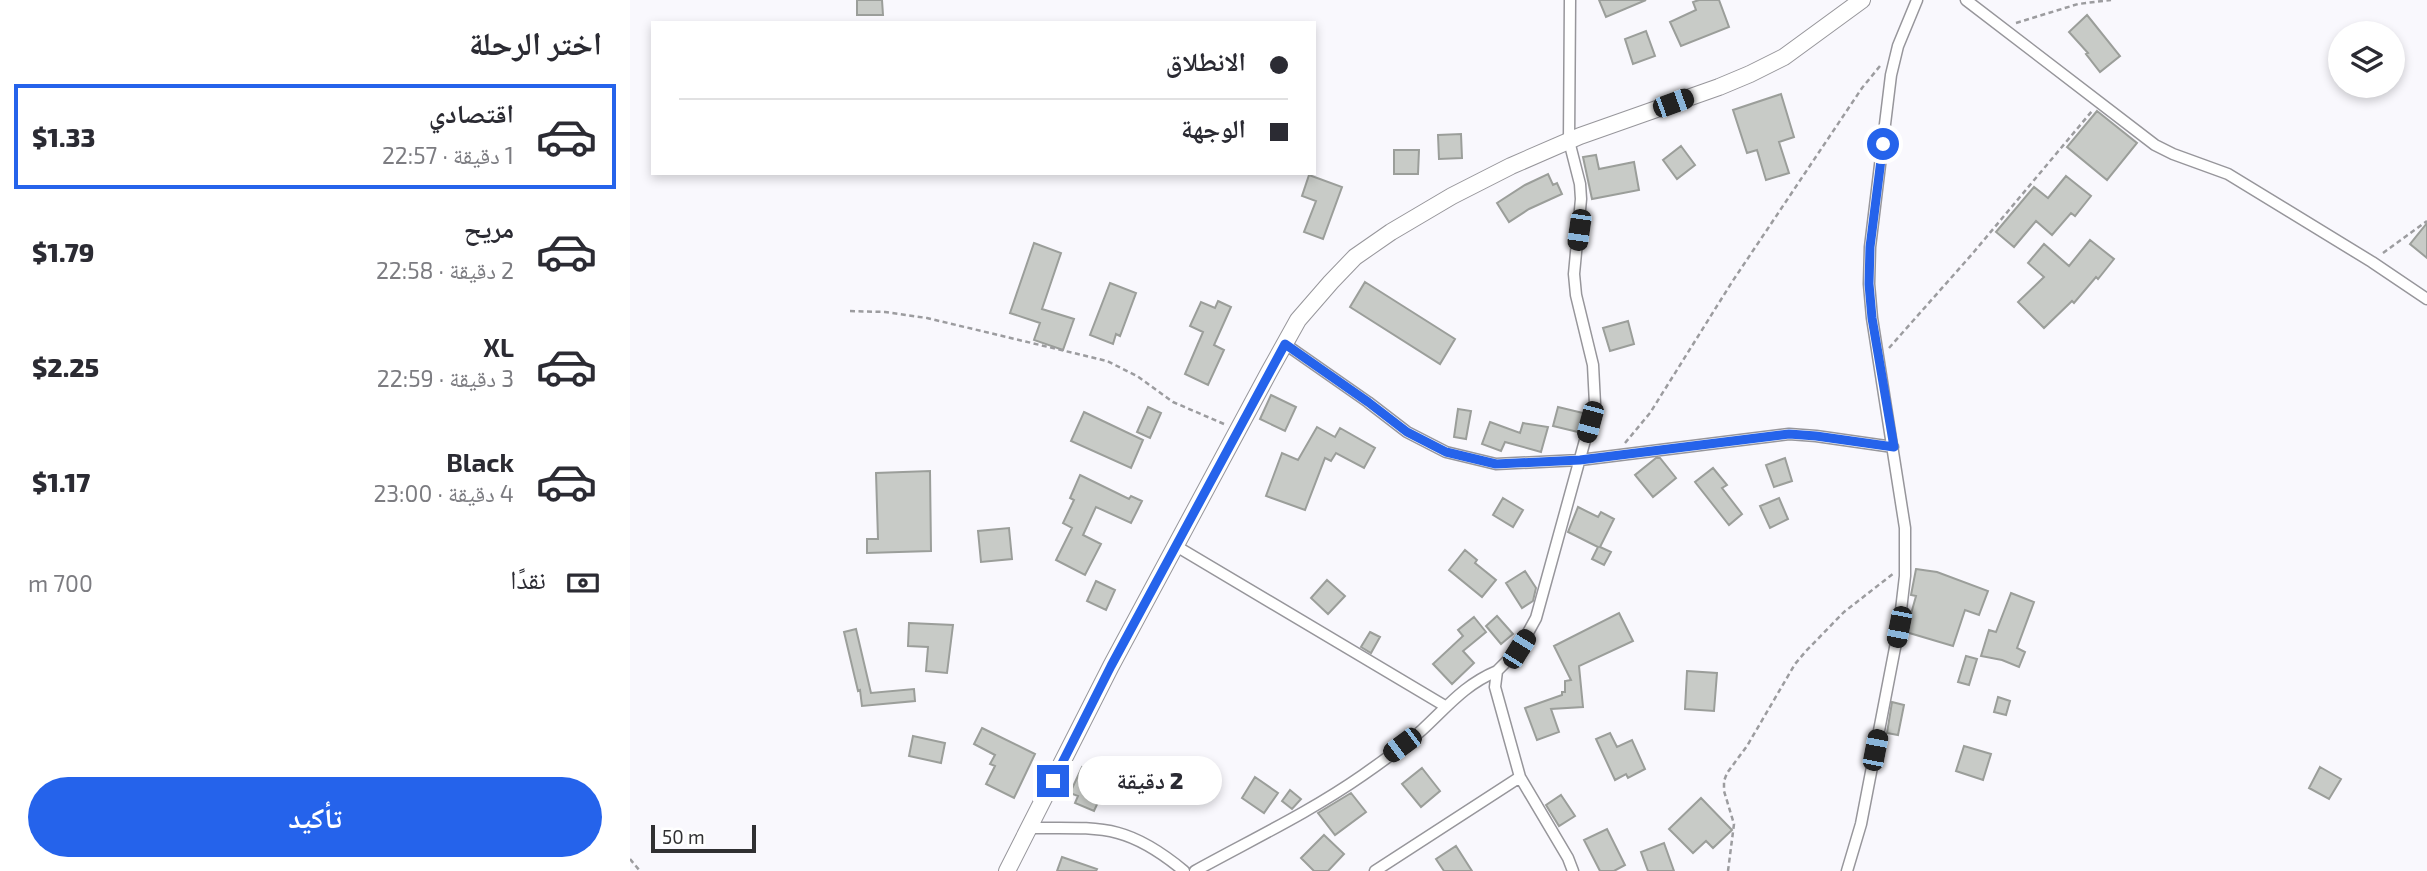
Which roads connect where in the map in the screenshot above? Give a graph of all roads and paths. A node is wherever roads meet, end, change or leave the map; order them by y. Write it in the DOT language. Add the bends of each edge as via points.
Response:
graph roads {
  1 [pos="1570,0"];
  2 [pos="1862,0"];
  3 [pos="1917,0"];
  4 [pos="1966,0"];
  5 [pos="2111,0"];
  6 [pos="2002,26"];
  7 [pos="1898,46"];
  8 [pos="2099,103"];
  9 [pos="1569,141"];
  10 [pos="2427,221"];
  11 [pos="2372,262"];
  12 [pos="2427,299"];
  13 [pos="850,312"];
  14 [pos="1285,344"];
  15 [pos="1880,358"];
  16 [pos="1238,431"];
  17 [pos="1894,447"];
  18 [pos="1614,456"];
  19 [pos="1580,460"];
  20 [pos="1176,546"];
  21 [pos="1905,565"];
  22 [pos="1497,671"];
  23 [pos="1445,706"];
  24 [pos="1520,777"];
  25 [pos="1029,828"];
  26 [pos="630,859"];
  27 [pos="640,871"];
  28 [pos="1007,871"];
  29 [pos="1184,871"];
  30 [pos="1195,871"];
  31 [pos="1375,871"];
  32 [pos="1573,871"];
  33 [pos="1728,871"];
  34 [pos="1847,871"];
  1 -- 9 [label="street"];
  2 -- 9 [label="street" via="1772,63"];
  3 -- 7 [label="street"];
  4 -- 6 [label="street"];
  5 -- 6 [label="path" via="2078,4"];
  6 -- 8 [label="street"];
  7 -- 15 [label="street" via="1870,247 1872,318"];
  7 -- 18 [label="path" via="1862,88 1650,413"];
  8 -- 11 [label="street" via="2155,145 2228,174"];
  8 -- 15 [label="path"];
  9 -- 14 [label="street" via="1452,196 1355,257 1298,320"];
  9 -- 19 [label="street" via="1581,199 1576,295 1596,384"];
  10 -- 11 [label="path"];
  11 -- 12 [label="street"];
  13 -- 16 [label="path" via="927,318 1107,361 1173,401"];
  14 -- 16 [label="street"];
  14 -- 19 [label="street" via="1407,432 1446,452 1496,464"];
  15 -- 17 [label="street"];
  16 -- 20 [label="street"];
  17 -- 18 [label="street" via="1789,434"];
  17 -- 21 [label="street"];
  18 -- 19 [label="street"];
  19 -- 22 [label="street" via="1536,618 1519,649"];
  20 -- 23 [label="street"];
  20 -- 25 [label="street"];
  21 -- 33 [label="path" via="1844,611 1806,651 1727,773 1724,791 1734,824"];
  21 -- 34 [label="street" via="1899,627 1861,824"];
  22 -- 23 [label="street" via="1471,684"];
  22 -- 24 [label="street" via="1495,687"];
  23 -- 30 [label="street" via="1422,730 1362,776"];
  24 -- 31 [label="street"];
  24 -- 32 [label="street"];
  25 -- 28 [label="street"];
  25 -- 29 [label="street" via="1094,827 1121,833 1161,852"];
  26 -- 27 [label="path"];
}
